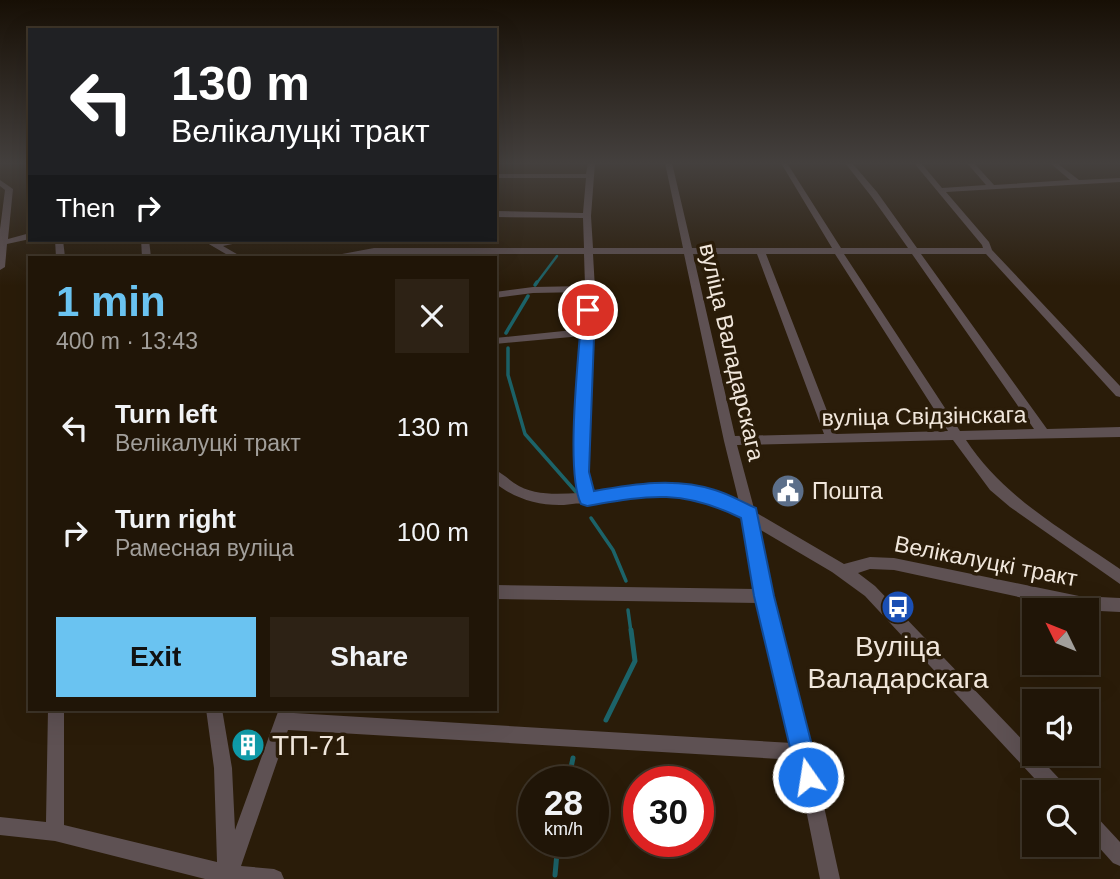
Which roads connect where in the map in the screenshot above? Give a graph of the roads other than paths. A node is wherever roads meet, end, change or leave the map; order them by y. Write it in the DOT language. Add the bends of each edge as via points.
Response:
graph roads {
  1 [pos="3,204"];
  2 [pos="588,204"];
  3 [pos="677,204"];
  4 [pos="810,204"];
  5 [pos="878,204"];
  6 [pos="954,204"];
  7 [pos="497,214"];
  8 [pos="587,216"];
  9 [pos="28,236"];
  10 [pos="3,237"];
  11 [pos="210,242"];
  12 [pos="229,242"];
  13 [pos="215,245"];
  14 [pos="688,251"];
  15 [pos="838,251"];
  16 [pos="988,251"];
  17 [pos="589,252"];
  18 [pos="914,252"];
  19 [pos="761,253"];
  20 [pos="375,254"];
  21 [pos="235,256"];
  22 [pos="353,256"];
  23 [pos="0,267"];
  24 [pos="590,289"];
  25 [pos="497,295"];
  26 [pos="587,332"];
  27 [pos="497,341"];
  28 [pos="1120,393"];
  29 [pos="1120,432"];
  30 [pos="1044,434"];
  31 [pos="957,435"];
  32 [pos="832,439"];
  33 [pos="730,441"];
  34 [pos="499,483"];
  35 [pos="587,499"];
  36 [pos="749,513"];
  37 [pos="846,570"];
  38 [pos="1120,577"];
  39 [pos="497,592"];
  40 [pos="764,596"];
  41 [pos="1120,605"];
  42 [pos="57,711"];
  43 [pos="214,711"];
  44 [pos="285,715"];
  45 [pos="803,752"];
  46 [pos="1049,780"];
  47 [pos="0,825"];
  48 [pos="54,832"];
  49 [pos="1099,834"];
  50 [pos="1120,856"];
  51 [pos="227,877"];
  52 [pos="274,879"];
  53 [pos="830,879"];
  1 -- 10 [label="street"];
  2 -- 8 [label="street"];
  3 -- 14 [label="street, вуліца Валадарскага"];
  4 -- 15 [label="street"];
  5 -- 18 [label="street"];
  6 -- 16 [label="street"];
  7 -- 8 [label="street"];
  8 -- 17 [label="street"];
  9 -- 10 [label="street"];
  10 -- 23 [label="street"];
  11 -- 13 [label="street"];
  12 -- 13 [label="street"];
  13 -- 21 [label="street"];
  14 -- 17 [label="street"];
  14 -- 19 [label="street"];
  14 -- 33 [label="street, вуліца Валадарскага"];
  15 -- 18 [label="street"];
  15 -- 19 [label="street"];
  15 -- 31 [label="street"];
  16 -- 18 [label="street"];
  16 -- 28 [label="street"];
  17 -- 20 [label="street"];
  17 -- 24 [label="street"];
  18 -- 30 [label="street"];
  19 -- 32 [label="street"];
  20 -- 22 [label="street"];
  24 -- 25 [label="street"];
  24 -- 26 [label="street"];
  26 -- 27 [label="street"];
  26 -- 35 [label="street" via="581,472"];
  29 -- 30 [label="street, вуліца Свідзінскага"];
  30 -- 31 [label="street, вуліца Свідзінскага"];
  31 -- 32 [label="street, вуліца Свідзінскага"];
  31 -- 38 [label="street" via="995,486"];
  32 -- 33 [label="street, вуліца Свідзінскага"];
  33 -- 36 [label="street, вуліца Валадарскага"];
  34 -- 35 [label="street" via="537,497"];
  35 -- 36 [label="street" via="636,490 681,490 713,496"];
  36 -- 37 [label="street"];
  36 -- 40 [label="street, вуліца Валадарскага"];
  37 -- 41 [label="street, Велікалуцкі тракт" via="870,563 894,564 1079,603"];
  37 -- 46 [label="street" via="890,609"];
  39 -- 40 [label="street"];
  40 -- 45 [label="street, вуліца Валадарскага"];
  42 -- 48 [label="street"];
  43 -- 51 [label="street" via="223,768"];
  44 -- 45 [label="street"];
  44 -- 51 [label="street"];
  45 -- 53 [label="street, вуліца Валадарскага"];
  47 -- 48 [label="street"];
  48 -- 51 [label="street"];
  49 -- 50 [label="street"];
  51 -- 52 [label="street"];
}
